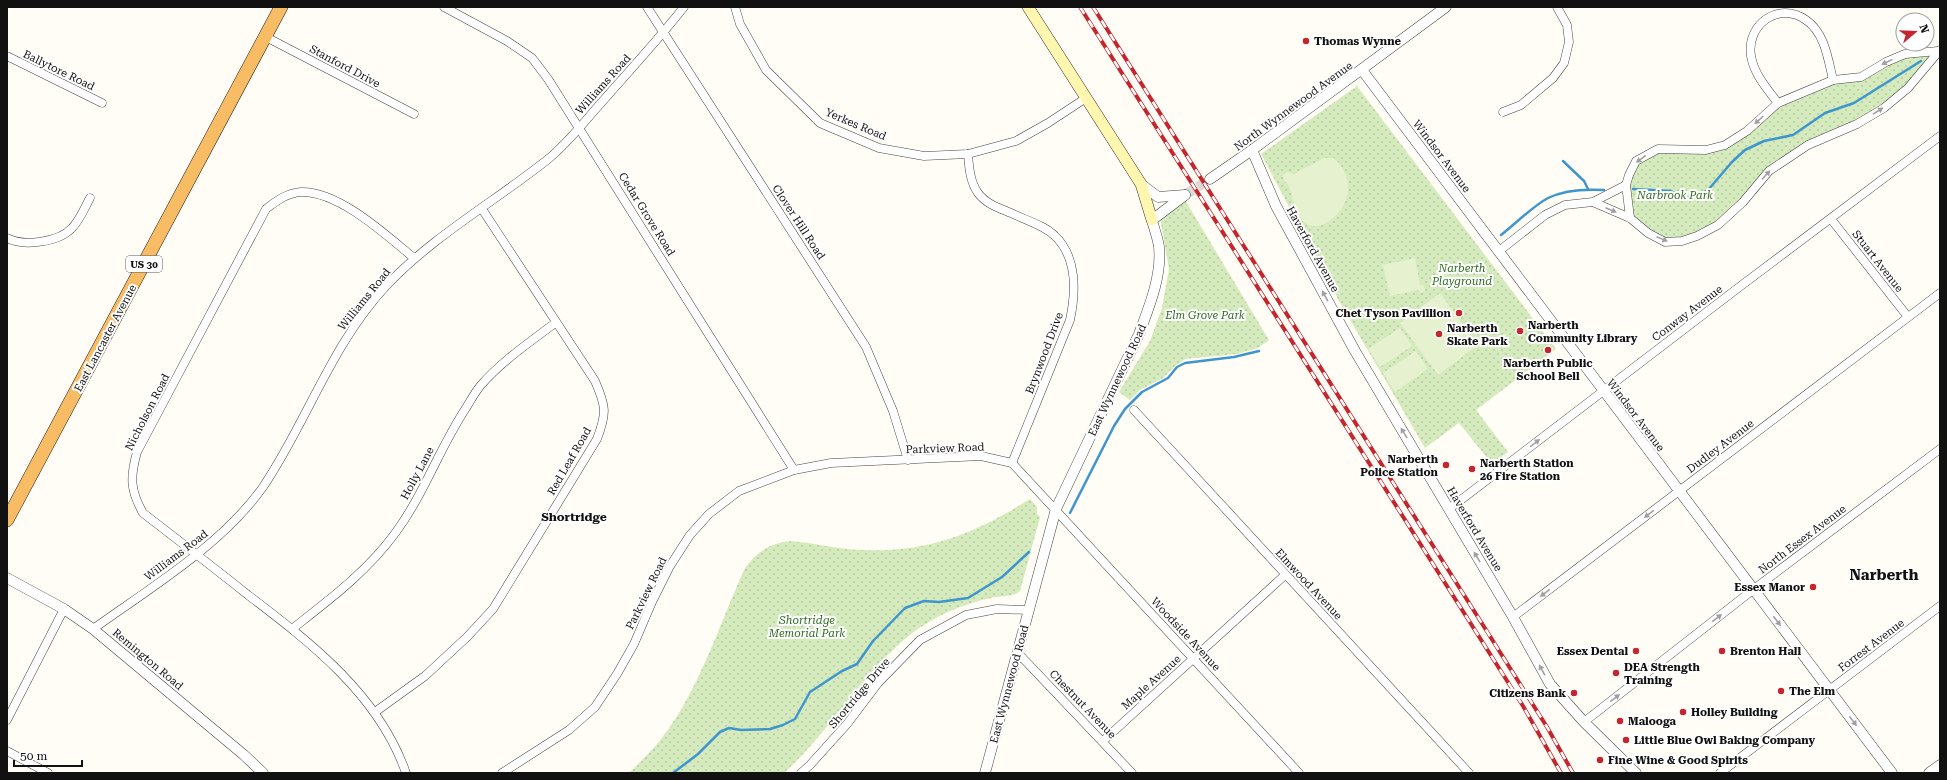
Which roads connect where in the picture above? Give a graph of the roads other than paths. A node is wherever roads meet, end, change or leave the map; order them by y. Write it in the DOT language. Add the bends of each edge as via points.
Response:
graph roads {
  1 [pos="281,7"];
  2 [pos="444,7"];
  3 [pos="647,7"];
  4 [pos="684,7"];
  5 [pos="735,7"];
  6 [pos="1028,7"];
  7 [pos="1446,7"];
  8 [pos="1557,7"];
  9 [pos="663,33"];
  10 [pos="266,37"];
  11 [pos="1939,51"];
  12 [pos="7,56"];
  13 [pos="1362,70"];
  14 [pos="1833,80"];
  15 [pos="1086,98"];
  16 [pos="102,103"];
  17 [pos="1778,103"];
  18 [pos="1503,112"];
  19 [pos="414,114"];
  20 [pos="579,127"];
  21 [pos="1940,136"];
  22 [pos="1252,150"];
  23 [pos="968,154"];
  24 [pos="1210,179"];
  25 [pos="1141,184"];
  26 [pos="1626,185"];
  27 [pos="90,198"];
  28 [pos="1593,202"];
  29 [pos="482,209"];
  30 [pos="1630,218"];
  31 [pos="1831,219"];
  32 [pos="1152,220"];
  33 [pos="7,238"];
  34 [pos="1499,251"];
  35 [pos="414,258"];
  36 [pos="1940,293"];
  37 [pos="1908,317"];
  38 [pos="555,322"];
  39 [pos="1603,391"];
  40 [pos="1134,410"];
  41 [pos="1940,449"];
  42 [pos="908,460"];
  43 [pos="1012,463"];
  44 [pos="794,470"];
  45 [pos="1680,491"];
  46 [pos="1449,508"];
  47 [pos="1056,509"];
  48 [pos="7,520"];
  49 [pos="196,554"];
  50 [pos="1285,575"];
  51 [pos="7,578"];
  52 [pos="1754,590"];
  53 [pos="1940,606"];
  54 [pos="64,609"];
  55 [pos="1028,610"];
  56 [pos="1513,617"];
  57 [pos="292,629"];
  58 [pos="93,630"];
  59 [pos="1017,652"];
  60 [pos="1193,659"];
  61 [pos="1830,690"];
  62 [pos="375,712"];
  63 [pos="7,720"];
  64 [pos="1584,722"];
  65 [pos="1103,741"];
  66 [pos="7,751"];
  67 [pos="1940,764"];
  68 [pos="48,773"];
  69 [pos="263,773"];
  70 [pos="406,773"];
  71 [pos="502,773"];
  72 [pos="801,773"];
  73 [pos="985,773"];
  74 [pos="1132,773"];
  75 [pos="1299,773"];
  76 [pos="1469,773"];
  77 [pos="1636,773"];
  78 [pos="1720,773"];
  79 [pos="1892,773"];
  80 [pos="1929,773"];
  1 -- 10 [label="highway, East Lancaster Avenue / US 30"];
  2 -- 20 [label="street, Cedar Grove Road" via="507,41 532,58"];
  3 -- 9 [label="street, Clover Hill Road"];
  4 -- 9 [label="street, Williams Road"];
  5 -- 23 [label="street, Yerkes Road" via="740,24 766,70 820,122 879,148 924,156"];
  6 -- 15 [label="main road, East Wynnewood Road"];
  7 -- 13 [label="street, North Wynnewood Avenue"];
  8 -- 18 [label="street" via="1567,25 1570,42 1564,63 1553,78 1521,105"];
  9 -- 20 [label="street, Williams Road"];
  9 -- 42 [label="street, Clover Hill Road" via="866,347 890,404"];
  10 -- 19 [label="street, Stanford Drive"];
  10 -- 48 [label="highway, East Lancaster Avenue / US 30"];
  11 -- 14 [label="street, one-way" via="1905,54 1861,76"];
  30 -- 11 [label="street, one-way" via="1648,233 1665,242 1682,240 1711,229 1743,202 1769,171 1808,145 1857,124 1884,108 1908,88"];
  12 -- 16 [label="street, Ballytore Road"];
  13 -- 22 [label="street, North Wynnewood Avenue"];
  13 -- 34 [label="street, Windsor Avenue"];
  14 -- 17 [label="street"];
  14 -- 17 [label="street" via="1827,52 1817,32 1806,20 1786,12 1771,15 1757,26 1751,39 1751,55 1755,69"];
  15 -- 23 [label="street, Yerkes Road" via="1016,141"];
  15 -- 25 [label="main road, East Wynnewood Road"];
  17 -- 26 [label="street, one-way" via="1747,131 1725,145 1706,150 1658,149 1636,161"];
  20 -- 29 [label="street, Williams Road" via="550,158"];
  20 -- 44 [label="street, Cedar Grove Road"];
  21 -- 31 [label="street, Conway Avenue"];
  22 -- 24 [label="street, North Wynnewood Avenue"];
  46 -- 22 [label="street, Haverford Avenue, one-way" via="1355,351 1276,206"];
  23 -- 43 [label="street, Brynwood Drive" via="971,178 978,193 990,204 1036,224 1055,236 1068,254 1073,272 1075,298 1070,320"];
  25 -- 32 [label="main road, East Wynnewood Road"];
  25 -- 32 [label="street" via="1158,197 1185,195"];
  26 -- 28 [label="street"];
  26 -- 30 [label="street"];
  27 -- 33 [label="street" via="72,229 51,240 34,243"];
  28 -- 30 [label="street, one-way"];
  28 -- 34 [label="street" via="1565,205 1545,215"];
  29 -- 35 [label="street, Williams Road"];
  29 -- 38 [label="street, Red Leaf Road"];
  31 -- 37 [label="street, Stuart Avenue"];
  31 -- 39 [label="street, Conway Avenue"];
  32 -- 47 [label="street, East Wynnewood Road" via="1159,247 1157,277 1150,304 1140,334"];
  34 -- 39 [label="street, Windsor Avenue"];
  35 -- 49 [label="street, Williams Road" via="384,288 355,325 327,370 276,467 261,489 228,528"];
  35 -- 49 [label="street, Nicholson Road" via="364,217 320,195 301,192 288,195 266,209 136,452 132,487 136,502 143,513"];
  36 -- 37 [label="street, Dudley Avenue"];
  37 -- 45 [label="street, Dudley Avenue"];
  38 -- 57 [label="street, Holly Lane" via="517,352 481,386 454,426 418,496 396,532 370,564"];
  38 -- 62 [label="street, Red Leaf Road" via="595,381 603,400 604,420 597,439 493,609 425,676"];
  39 -- 45 [label="street, Windsor Avenue"];
  46 -- 39 [label="street, Conway Avenue, one-way"];
  40 -- 50 [label="street, Elmwood Avenue"];
  41 -- 52 [label="street, North Essex Avenue"];
  42 -- 43 [label="street, Parkview Road" via="981,456"];
  42 -- 44 [label="street, Parkview Road" via="831,463"];
  43 -- 47 [label="street"];
  44 -- 71 [label="street, Parkview Road" via="739,491 709,514 690,535 670,566 634,644 595,707 569,730"];
  45 -- 52 [label="street, Windsor Avenue"];
  45 -- 56 [label="street, Dudley Avenue, one-way"];
  56 -- 46 [label="street, Haverford Avenue, one-way"];
  47 -- 55 [label="street, East Wynnewood Road"];
  47 -- 60 [label="street, Woodside Avenue"];
  49 -- 57 [label="street, Nicholson Road"];
  49 -- 58 [label="street, Williams Road"];
  50 -- 60 [label="street, Maple Avenue"];
  50 -- 76 [label="street, Elmwood Avenue"];
  51 -- 54 [label="street, Remington Road"];
  52 -- 61 [label="street, Windsor Avenue, one-way"];
  64 -- 52 [label="street, North Essex Avenue, one-way"];
  53 -- 61 [label="street, Forrest Avenue"];
  54 -- 58 [label="street, Remington Road"];
  54 -- 63 [label="street"];
  55 -- 59 [label="street, East Wynnewood Road"];
  55 -- 72 [label="street, Shortridge Drive" via="997,609 966,615 920,640 878,683 847,724"];
  64 -- 56 [label="street, Haverford Avenue, one-way" via="1550,684"];
  57 -- 62 [label="street, Nicholson Road" via="343,675"];
  58 -- 69 [label="street, Remington Road"];
  59 -- 65 [label="street, Chestnut Avenue"];
  59 -- 73 [label="street, East Wynnewood Road"];
  60 -- 65 [label="street, Maple Avenue"];
  60 -- 75 [label="street, Woodside Avenue"];
  61 -- 78 [label="street, Forrest Avenue"];
  61 -- 79 [label="street, Windsor Avenue, one-way"];
  62 -- 70 [label="street, Nicholson Road" via="401,758"];
  64 -- 77 [label="street, Haverford Avenue"];
  65 -- 74 [label="street, Chestnut Avenue"];
  66 -- 68 [label="street"];
  67 -- 80 [label="street"];
}
